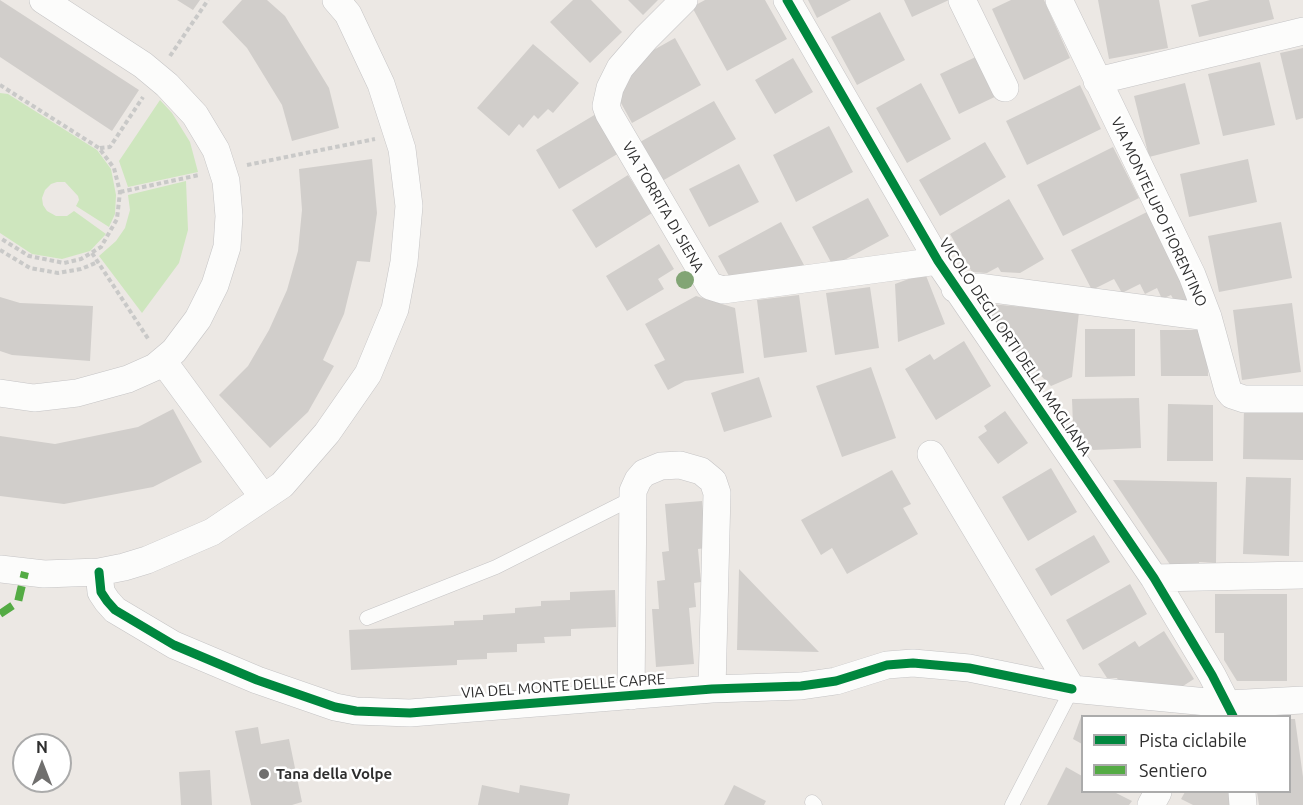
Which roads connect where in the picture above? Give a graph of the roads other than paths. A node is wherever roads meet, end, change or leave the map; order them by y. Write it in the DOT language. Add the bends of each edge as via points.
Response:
graph roads {
  1 [pos="43,0"];
  2 [pos="336,0"];
  3 [pos="684,0"];
  4 [pos="787,0"];
  5 [pos="962,0"];
  6 [pos="1059,0"];
  7 [pos="1303,31"];
  8 [pos="1096,81"];
  9 [pos="1005,88"];
  10 [pos="938,261"];
  11 [pos="955,289"];
  12 [pos="1208,317"];
  13 [pos="163,361"];
  14 [pos="0,393"];
  15 [pos="1303,399"];
  16 [pos="931,453"];
  17 [pos="263,497"];
  18 [pos="633,498"];
  19 [pos="0,568"];
  20 [pos="99,572"];
  21 [pos="1303,575"];
  22 [pos="1154,578"];
  23 [pos="367,618"];
  24 [pos="712,689"];
  25 [pos="1072,689"];
  26 [pos="631,696"];
  27 [pos="1303,700"];
  28 [pos="1230,710"];
  29 [pos="1204,715"];
  30 [pos="1012,805"];
  1 -- 13 [label="street" via="172,89 203,126 223,170 229,216 224,262 198,319"];
  2 -- 17 [label="street" via="348,14 381,84 402,148 409,206 404,262 395,309 368,374 327,433 282,485"];
  3 -- 10 [label="street, VIA TORRITA DI SIENA" via="620,68 606,106 710,286 723,291"];
  4 -- 10 [label="street, VICOLO DEGLI ORTI DELLA MAGLIANA"];
  5 -- 9 [label="street"];
  6 -- 8 [label="street, VIA MONTELUPO FIORENTINO"];
  7 -- 8 [label="street"];
  8 -- 12 [label="street, VIA MONTELUPO FIORENTINO" via="1192,275"];
  10 -- 11 [label="street, VICOLO DEGLI ORTI DELLA MAGLIANA"];
  11 -- 12 [label="street" via="978,287"];
  11 -- 22 [label="street, VICOLO DEGLI ORTI DELLA MAGLIANA"];
  12 -- 15 [label="street, VIA MONTELUPO FIORENTINO" via="1232,395 1244,399"];
  13 -- 14 [label="street" via="144,373 94,390 46,398"];
  13 -- 17 [label="street"];
  16 -- 25 [label="street"];
  17 -- 20 [label="street" via="212,532 180,547"];
  18 -- 23 [label="lane" via="496,567"];
  18 -- 24 [label="street, VIA DEL MONTE DELLE CAPRE" via="638,480 661,466 695,468 713,481 717,493"];
  18 -- 26 [label="street, VIA DEL MONTE DELLE CAPRE"];
  19 -- 20 [label="street" via="44,574"];
  20 -- 26 [label="street, VIA DEL MONTE DELLE CAPRE" via="101,592 115,610 174,645 335,707 401,713"];
  21 -- 22 [label="street"];
  22 -- 28 [label="street, VICOLO DEGLI ORTI DELLA MAGLIANA"];
  24 -- 25 [label="street, VIA DEL MONTE DELLE CAPRE" via="812,685 887,665 912,663 969,668"];
  24 -- 26 [label="street, VIA DEL MONTE DELLE CAPRE"];
  25 -- 28 [label="street, VIA DEL MONTE DELLE CAPRE"];
  25 -- 30 [label="lane"];
  27 -- 28 [label="street, VIA DEL MONTE DELLE CAPRE"];
  28 -- 29 [label="street" via="1210,710"];
}
